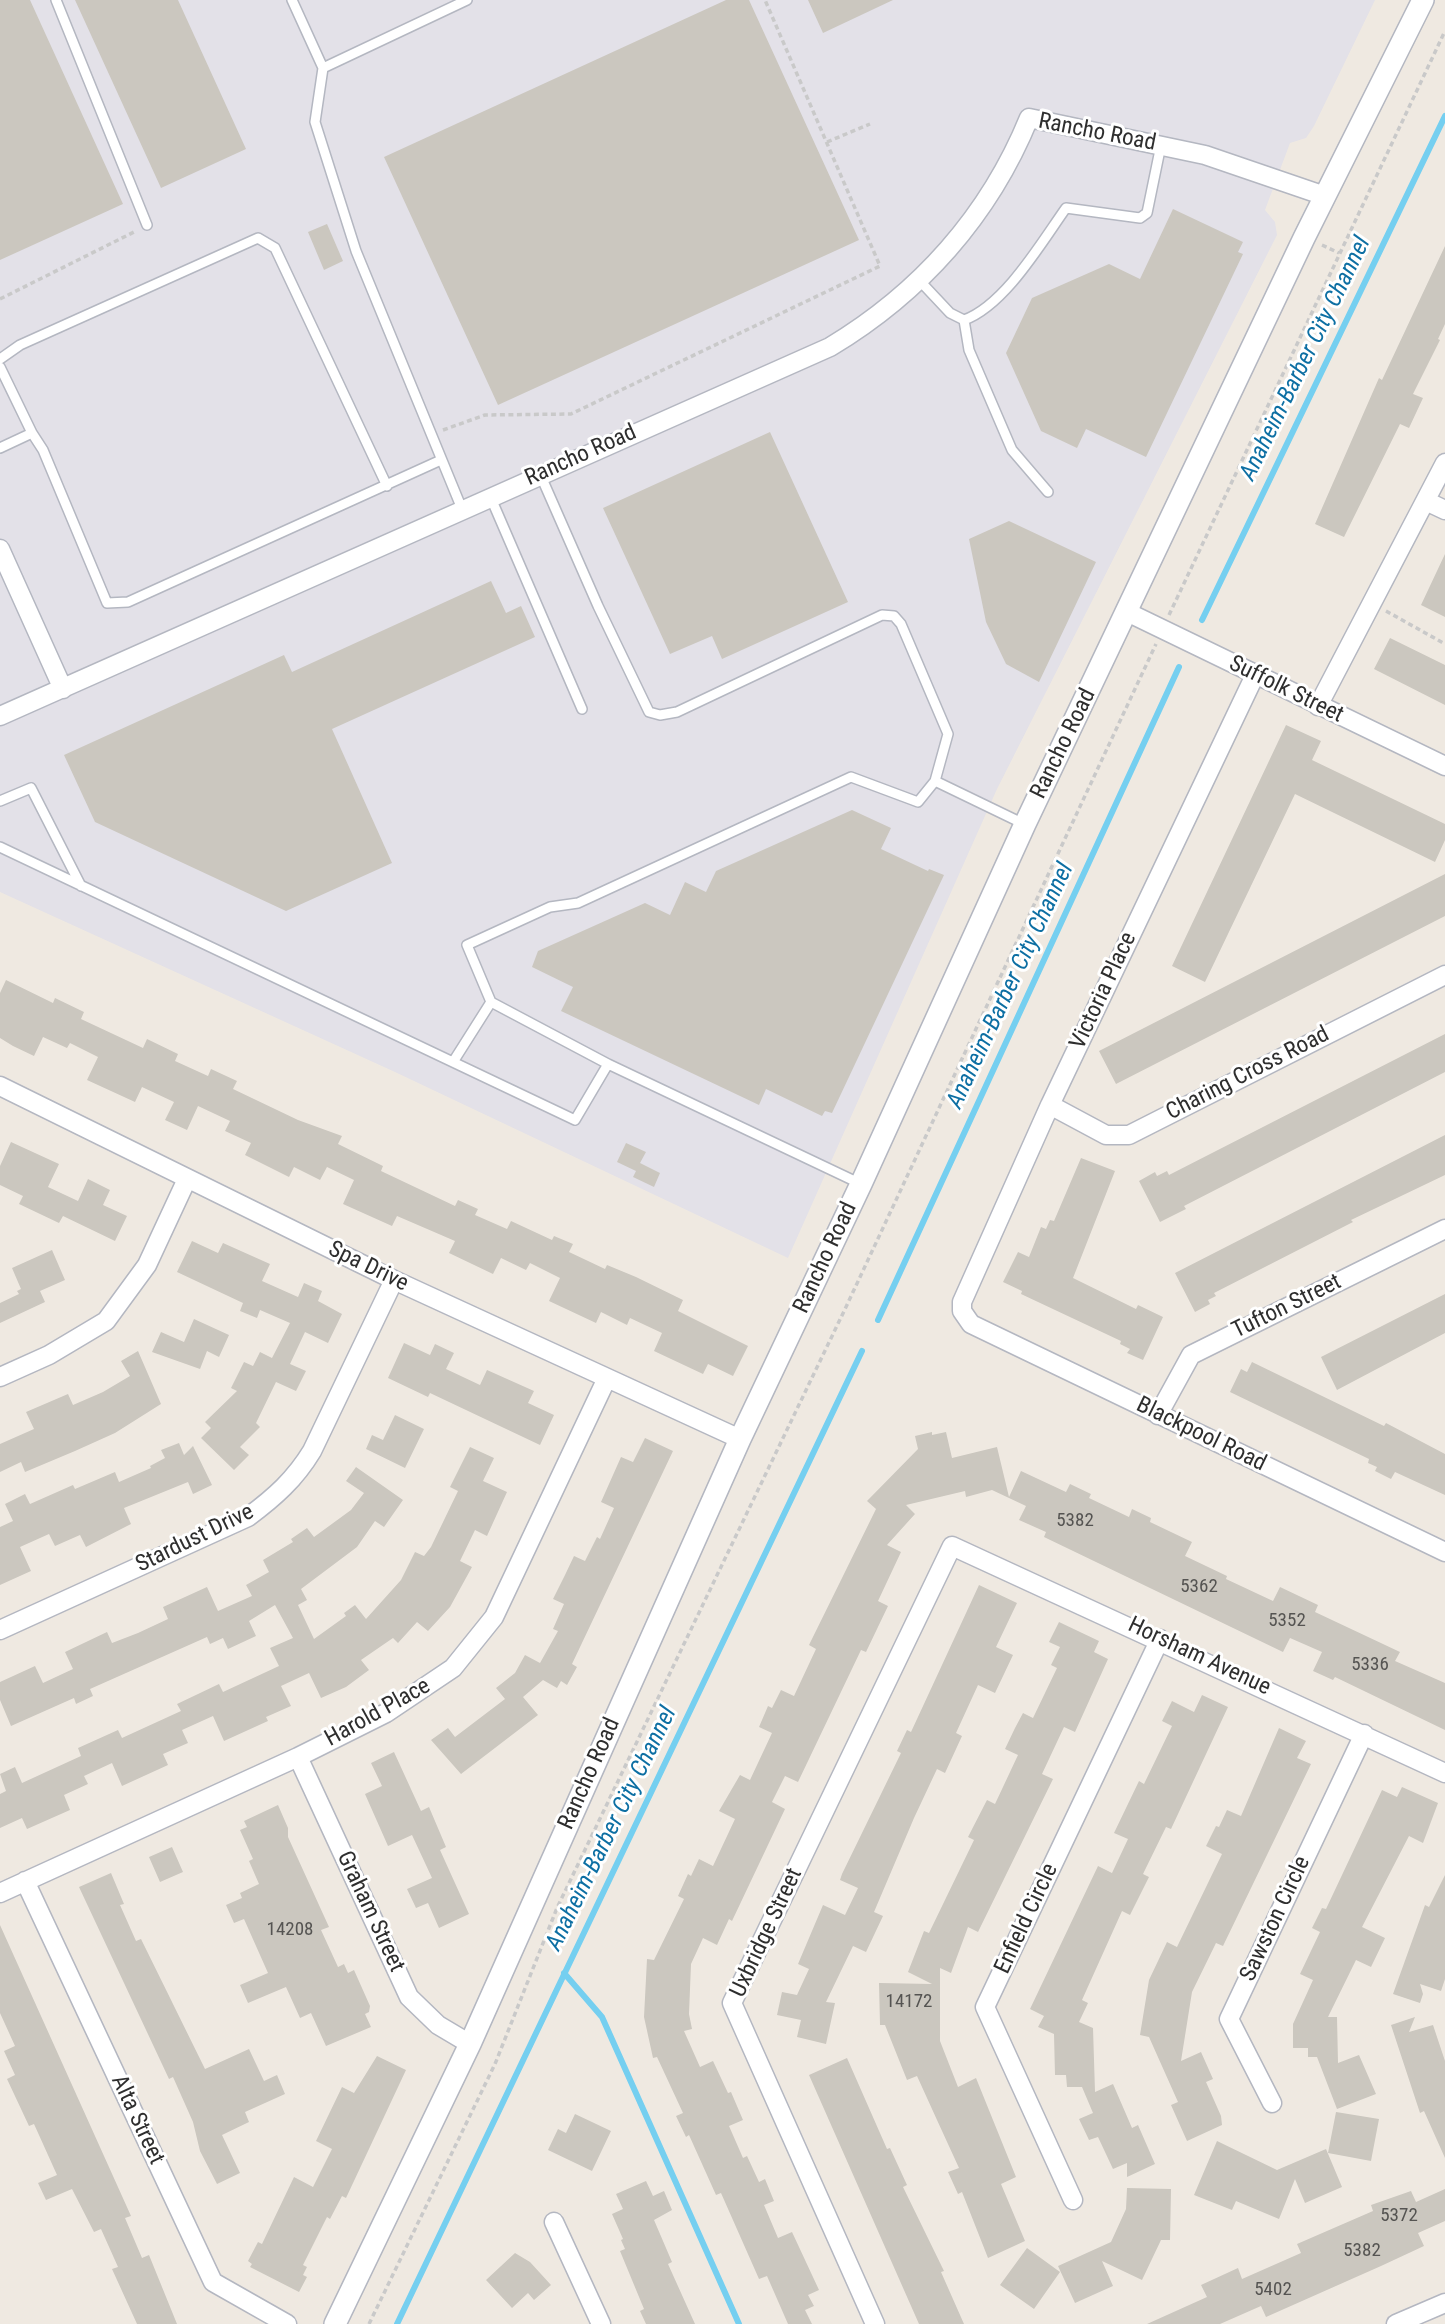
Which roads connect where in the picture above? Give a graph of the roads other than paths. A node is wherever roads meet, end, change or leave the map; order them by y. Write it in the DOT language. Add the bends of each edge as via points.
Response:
graph roads {
  1 [pos="56,0"];
  2 [pos="292,0"];
  3 [pos="467,0"];
  4 [pos="1423,0"];
  5 [pos="323,68"];
  6 [pos="1161,145"];
  7 [pos="1325,197"];
  8 [pos="147,225"];
  9 [pos="919,280"];
  10 [pos="964,320"];
  11 [pos="0,359"];
  12 [pos="0,367"];
  13 [pos="32,433"];
  14 [pos="0,448"];
  15 [pos="441,460"];
  16 [pos="1445,463"];
  17 [pos="540,474"];
  18 [pos="387,486"];
  19 [pos="1048,492"];
  20 [pos="490,496"];
  21 [pos="1428,502"];
  22 [pos="462,509"];
  23 [pos="1445,510"];
  24 [pos="0,549"];
  25 [pos="1127,612"];
  26 [pos="1255,675"];
  27 [pos="63,689"];
  28 [pos="1318,706"];
  29 [pos="582,709"];
  30 [pos="0,716"];
  31 [pos="1445,766"];
  32 [pos="935,781"];
  33 [pos="0,801"];
  34 [pos="1025,824"];
  35 [pos="0,847"];
  36 [pos="81,886"];
  37 [pos="1445,975"];
  38 [pos="491,1002"];
  39 [pos="453,1062"];
  40 [pos="608,1064"];
  41 [pos="0,1086"];
  42 [pos="1050,1105"];
  43 [pos="187,1179"];
  44 [pos="861,1184"];
  45 [pos="1445,1229"];
  46 [pos="394,1280"];
  47 [pos="962,1311"];
  48 [pos="0,1377"];
  49 [pos="607,1378"];
  50 [pos="1158,1415"];
  51 [pos="740,1440"];
  52 [pos="952,1546"];
  53 [pos="1445,1552"];
  54 [pos="0,1630"];
  55 [pos="1160,1639"];
  56 [pos="1364,1734"];
  57 [pos="298,1757"];
  58 [pos="1445,1773"];
  59 [pos="25,1881"];
  60 [pos="0,1893"];
  61 [pos="470,2044"];
  62 [pos="1272,2103"];
  63 [pos="1073,2200"];
  64 [pos="554,2222"];
  65 [pos="1445,2303"];
  66 [pos="287,2324"];
  67 [pos="335,2324"];
  68 [pos="601,2324"];
  69 [pos="875,2324"];
  70 [pos="1396,2324"];
  1 -- 8 [label="lane"];
  2 -- 5 [label="lane"];
  3 -- 5 [label="lane"];
  4 -- 7 [label="street, Rancho Road"];
  5 -- 15 [label="lane" via="315,122 356,251"];
  6 -- 7 [label="street, Rancho Road" via="1227,161"];
  6 -- 9 [label="street, Rancho Road" via="1029,118 1012,159 968,226"];
  6 -- 10 [label="lane" via="1147,214 1140,218 1066,208 1016,276 978,314"];
  7 -- 25 [label="street, Rancho Road"];
  9 -- 10 [label="lane" via="950,313"];
  9 -- 17 [label="street, Rancho Road" via="875,320 830,347"];
  10 -- 19 [label="lane" via="969,351 1012,450"];
  11 -- 18 [label="lane" via="20,345 258,238 275,248"];
  12 -- 13 [label="lane"];
  13 -- 14 [label="lane"];
  13 -- 18 [label="lane" via="107,603 128,602"];
  15 -- 18 [label="lane"];
  15 -- 22 [label="lane"];
  16 -- 21 [label="street"];
  17 -- 20 [label="street, Rancho Road"];
  17 -- 32 [label="lane" via="649,712 677,712 882,615 894,616 948,734"];
  20 -- 22 [label="street, Rancho Road"];
  20 -- 29 [label="lane"];
  21 -- 23 [label="street"];
  21 -- 28 [label="street"];
  22 -- 27 [label="street, Rancho Road"];
  24 -- 27 [label="street"];
  25 -- 26 [label="street, Suffolk Street"];
  25 -- 34 [label="street, Rancho Road"];
  26 -- 28 [label="street, Suffolk Street"];
  26 -- 42 [label="street, Victoria Place"];
  27 -- 30 [label="street, Rancho Road"];
  28 -- 31 [label="street, Suffolk Street"];
  32 -- 34 [label="lane"];
  32 -- 38 [label="lane" via="918,802 851,777 579,903 550,907 467,945"];
  33 -- 36 [label="lane" via="31,788"];
  34 -- 44 [label="street, Rancho Road"];
  35 -- 36 [label="lane"];
  36 -- 39 [label="lane"];
  37 -- 42 [label="street, Charing Cross Road" via="1129,1135 1105,1135"];
  38 -- 39 [label="lane"];
  38 -- 40 [label="lane"];
  39 -- 40 [label="lane" via="575,1120"];
  40 -- 44 [label="lane"];
  41 -- 43 [label="street, Spa Drive"];
  42 -- 47 [label="street, Victoria Place" via="962,1302"];
  43 -- 46 [label="street, Spa Drive"];
  43 -- 48 [label="street" via="146,1265 106,1321"];
  44 -- 51 [label="street, Rancho Road"];
  45 -- 50 [label="street, Tufton Street" via="1191,1355"];
  46 -- 49 [label="street, Spa Drive"];
  46 -- 54 [label="street, Stardust Drive" via="312,1451 296,1478 272,1500 248,1517"];
  47 -- 50 [label="street, Blackpool Road" via="971,1324"];
  49 -- 51 [label="street, Spa Drive"];
  49 -- 57 [label="street, Harold Place" via="505,1597 473,1644 453,1668 423,1690"];
  50 -- 53 [label="street, Blackpool Road"];
  51 -- 61 [label="street, Rancho Road"];
  52 -- 55 [label="street, Horsham Avenue"];
  52 -- 69 [label="street, Uxbridge Street" via="732,2003"];
  55 -- 56 [label="street, Horsham Avenue"];
  55 -- 63 [label="street, Enfield Circle" via="985,2007"];
  56 -- 58 [label="street, Horsham Avenue"];
  56 -- 62 [label="street, Sawston Circle" via="1229,2019"];
  57 -- 59 [label="street, Harold Place"];
  57 -- 61 [label="street, Graham Street" via="409,1997 438,2025"];
  59 -- 60 [label="street, Harold Place"];
  59 -- 66 [label="street, Alta Street" via="213,2282"];
  61 -- 67 [label="street, Rancho Road"];
  64 -- 68 [label="street"];
  65 -- 70 [label="street"];
}
